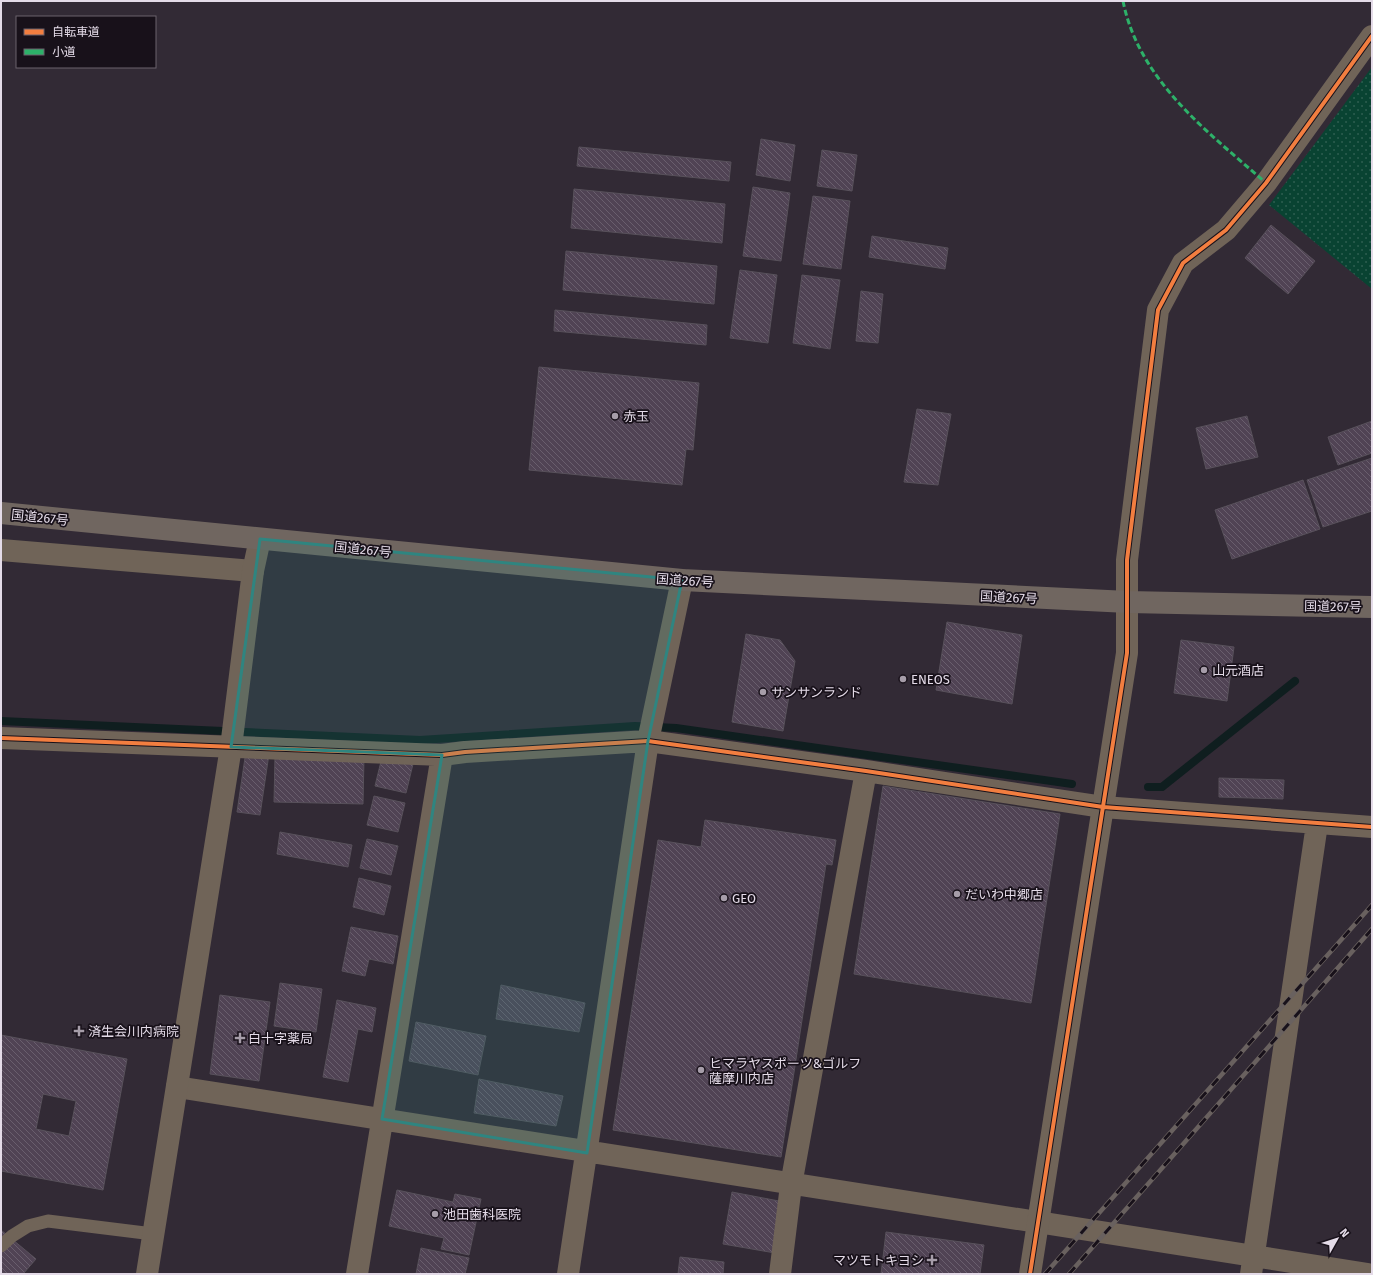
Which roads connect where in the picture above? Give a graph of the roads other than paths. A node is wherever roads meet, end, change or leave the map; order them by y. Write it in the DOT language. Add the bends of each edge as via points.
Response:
graph roads {
  1 [pos="1372,36"];
  2 [pos="1,513"];
  3 [pos="260,539"];
  4 [pos="1,550"];
  5 [pos="253,571"];
  6 [pos="682,580"];
  7 [pos="1128,602"];
  8 [pos="1372,607"];
  9 [pos="650,732"];
  10 [pos="232,737"];
  11 [pos="1,738"];
  12 [pos="442,755"];
  13 [pos="866,771"];
  14 [pos="1103,807"];
  15 [pos="1317,824"];
  16 [pos="1372,827"];
  17 [pos="176,1087"];
  18 [pos="382,1120"];
  19 [pos="587,1153"];
  20 [pos="791,1185"];
  21 [pos="1039,1222"];
  22 [pos="153,1234"];
  23 [pos="1,1246"];
  24 [pos="1253,1265"];
  25 [pos="147,1274"];
  26 [pos="357,1274"];
  27 [pos="568,1274"];
  28 [pos="780,1274"];
  29 [pos="1030,1274"];
  30 [pos="1368,1274"];
  1 -- 7 [label="street" via="1266,183 1226,230 1184,263 1158,310 1127,560"];
  2 -- 3 [label="highway, 国道267号"];
  3 -- 5 [label="street"];
  3 -- 6 [label="highway, 国道267号"];
  4 -- 5 [label="street"];
  5 -- 10 [label="street"];
  6 -- 7 [label="highway, 国道267号"];
  6 -- 9 [label="street"];
  7 -- 8 [label="highway, 国道267号"];
  7 -- 14 [label="street" via="1127,653"];
  9 -- 12 [label="street"];
  9 -- 13 [label="street"];
  9 -- 19 [label="street"];
  10 -- 11 [label="street"];
  10 -- 12 [label="street"];
  10 -- 17 [label="street"];
  12 -- 18 [label="street"];
  13 -- 14 [label="street"];
  13 -- 20 [label="street"];
  14 -- 15 [label="street"];
  14 -- 21 [label="street"];
  15 -- 16 [label="street"];
  15 -- 24 [label="street"];
  17 -- 18 [label="street"];
  17 -- 22 [label="street"];
  18 -- 19 [label="street"];
  18 -- 26 [label="street"];
  19 -- 20 [label="street"];
  19 -- 27 [label="street"];
  20 -- 21 [label="street"];
  20 -- 28 [label="street"];
  21 -- 24 [label="street"];
  21 -- 29 [label="street"];
  22 -- 23 [label="lane" via="48,1221 28,1226"];
  22 -- 25 [label="street"];
  24 -- 30 [label="street"];
}
